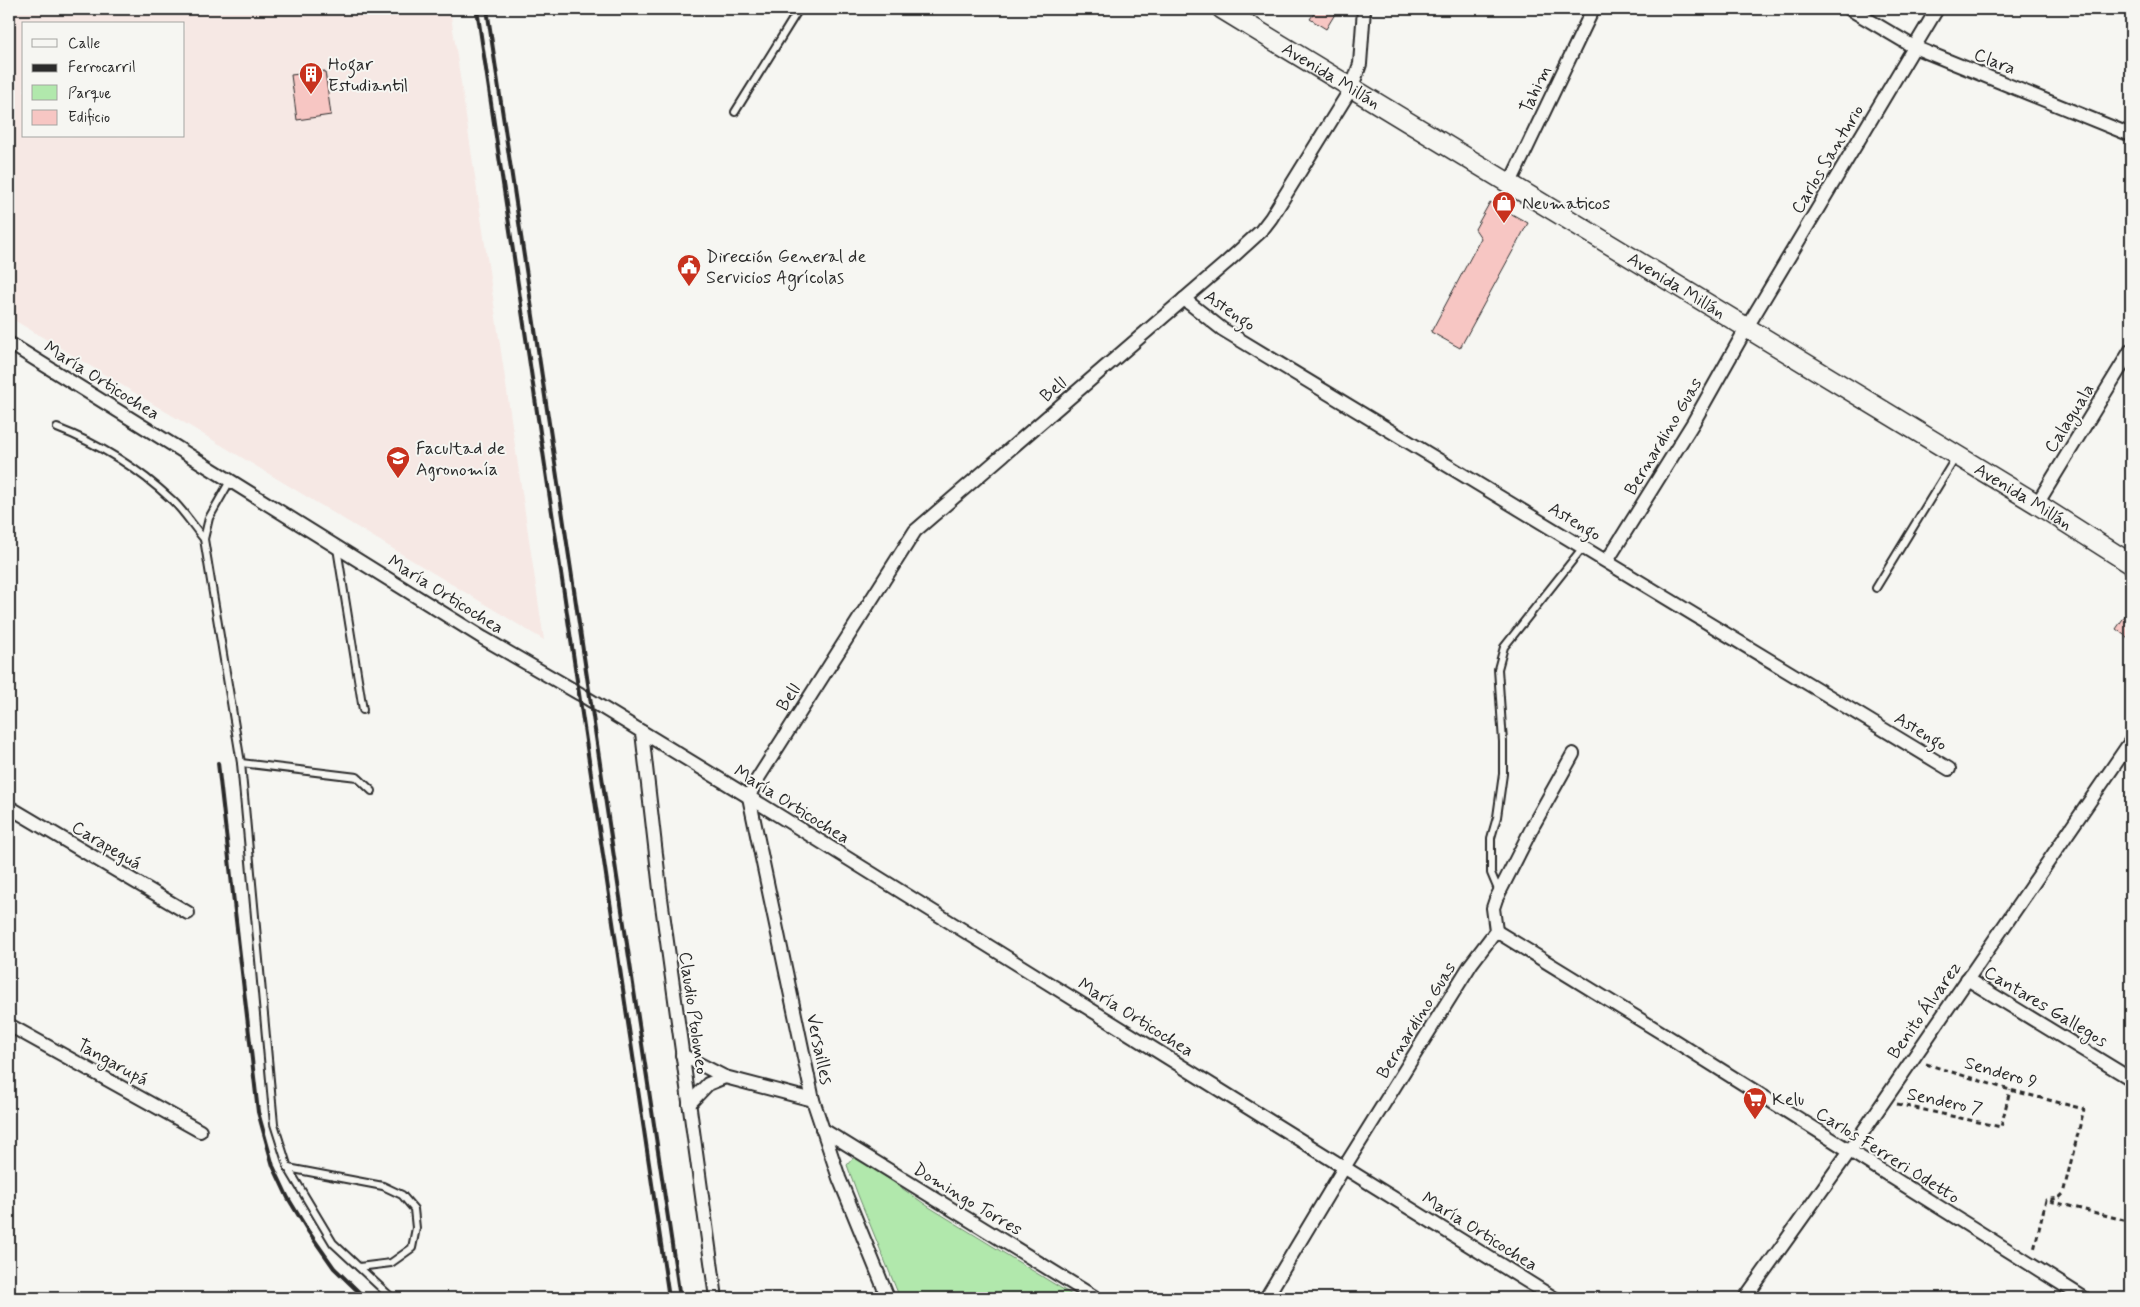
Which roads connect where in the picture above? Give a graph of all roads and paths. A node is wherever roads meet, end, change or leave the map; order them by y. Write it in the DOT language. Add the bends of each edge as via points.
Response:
graph roads {
  1 [pos="799,9"];
  2 [pos="892,9"];
  3 [pos="911,9"];
  4 [pos="1222,9"];
  5 [pos="1364,9"];
  6 [pos="1593,9"];
  7 [pos="1850,9"];
  8 [pos="1937,9"];
  9 [pos="1914,47"];
  10 [pos="1352,87"];
  11 [pos="735,112"];
  12 [pos="2131,135"];
  13 [pos="1510,183"];
  14 [pos="1184,299"];
  15 [pos="1747,327"];
  16 [pos="9,342"];
  17 [pos="2131,350"];
  18 [pos="57,428"];
  19 [pos="1956,455"];
  20 [pos="230,481"];
  21 [pos="2037,504"];
  22 [pos="204,539"];
  23 [pos="1584,546"];
  24 [pos="337,547"];
  25 [pos="1607,561"];
  26 [pos="2131,564"];
  27 [pos="1876,588"];
  28 [pos="363,710"];
  29 [pos="642,732"];
  30 [pos="2131,741"];
  31 [pos="1573,754"];
  32 [pos="241,763"];
  33 [pos="1949,769"];
  34 [pos="372,791"];
  35 [pos="749,798"];
  36 [pos="9,807"];
  37 [pos="1499,894"];
  38 [pos="188,913"];
  39 [pos="1496,931"];
  40 [pos="1967,979"];
  41 [pos="9,1025"];
  42 [pos="682,1055"];
  43 [pos="1912,1059"];
  44 [pos="725,1077"];
  45 [pos="2131,1079"];
  46 [pos="2010,1090"];
  47 [pos="813,1100"];
  48 [pos="1883,1102"];
  49 [pos="689,1104"];
  50 [pos="822,1129"];
  51 [pos="200,1131"];
  52 [pos="1849,1152"];
  53 [pos="1345,1166"];
  54 [pos="288,1168"];
  55 [pos="2046,1200"];
  56 [pos="2131,1222"];
  57 [pos="2030,1265"];
  58 [pos="359,1267"];
  59 [pos="392,1298"];
  60 [pos="716,1298"];
  61 [pos="888,1298"];
  62 [pos="1096,1298"];
  63 [pos="1266,1298"];
  64 [pos="1554,1298"];
  65 [pos="1745,1298"];
  66 [pos="2084,1298"];
  1 -- 11 [label="lane"];
  2 -- 3 [label="lane"];
  4 -- 10 [label="main road, Avenida Millán"];
  5 -- 10 [label="street, Bell" via="1360,64"];
  6 -- 13 [label="street, Tahim"];
  7 -- 9 [label="street, Clara"];
  8 -- 9 [label="street, Carlos Santurio"];
  9 -- 12 [label="street, Clara"];
  9 -- 15 [label="street, Carlos Santurio"];
  10 -- 13 [label="main road, Avenida Millán"];
  10 -- 14 [label="street, Bell" via="1271,218 1254,238"];
  13 -- 15 [label="main road, Avenida Millán"];
  14 -- 23 [label="street, Astengo" via="1222,329"];
  14 -- 35 [label="street, Bell" via="916,531 755,782"];
  15 -- 19 [label="main road, Avenida Millán"];
  15 -- 25 [label="street, Bernardino Guas" via="1693,423"];
  16 -- 20 [label="street, María Orticochea"];
  17 -- 21 [label="street, Calaguala"];
  18 -- 22 [label="lane" via="83,438 126,463 173,500"];
  19 -- 21 [label="main road, Avenida Millán"];
  19 -- 27 [label="lane"];
  20 -- 22 [label="lane" via="209,518"];
  20 -- 24 [label="street, María Orticochea"];
  21 -- 26 [label="main road, Avenida Millán"];
  22 -- 32 [label="lane"];
  23 -- 25 [label="street, Astengo"];
  23 -- 37 [label="lane" via="1504,647 1498,669 1502,774 1497,818 1491,838 1491,873"];
  24 -- 28 [label="lane"];
  24 -- 29 [label="street, María Orticochea"];
  25 -- 33 [label="street, Astengo"];
  29 -- 35 [label="street, María Orticochea"];
  29 -- 42 [label="street, Claudio Ptolomeo"];
  30 -- 40 [label="street, Benito Álvarez"];
  31 -- 37 [label="street"];
  32 -- 34 [label="lane" via="357,777"];
  32 -- 54 [label="lane" via="274,1124"];
  35 -- 47 [label="street, Versailles"];
  35 -- 53 [label="street, María Orticochea"];
  36 -- 38 [label="street, Carapeguá"];
  37 -- 39 [label="street" via="1494,908"];
  39 -- 52 [label="street, Carlos Ferreri Odetto"];
  39 -- 53 [label="street, Bernardino Guas" via="1471,964"];
  40 -- 43 [label="street, Benito Álvarez"];
  40 -- 45 [label="street, Cantares Gallegos"];
  41 -- 51 [label="street, Tangarupá"];
  42 -- 44 [label="street"];
  42 -- 49 [label="street, Claudio Ptolomeo"];
  43 -- 46 [label="path, Sendero 9"];
  43 -- 48 [label="street, Benito Álvarez"];
  44 -- 47 [label="street"];
  44 -- 49 [label="street" via="708,1084"];
  46 -- 48 [label="path, Sendero 7" via="2001,1127"];
  46 -- 55 [label="path, Sendero 9" via="2084,1109 2063,1194"];
  47 -- 50 [label="street, Versailles"];
  48 -- 52 [label="street, Benito Álvarez"];
  49 -- 60 [label="street, Claudio Ptolomeo"];
  50 -- 61 [label="street, Versailles" via="838,1178"];
  50 -- 62 [label="street, Domingo Torres"];
  52 -- 57 [label="street, Carlos Ferreri Odetto"];
  52 -- 65 [label="street, Benito Álvarez"];
  53 -- 63 [label="street, Bernardino Guas"];
  53 -- 64 [label="street, María Orticochea"];
  54 -- 58 [label="lane" via="334,1242"];
  54 -- 58 [label="lane" via="383,1186 402,1194 414,1209 416,1228 412,1248 391,1263"];
  55 -- 56 [label="path"];
  55 -- 57 [label="path"];
  57 -- 66 [label="street, Carlos Ferreri Odetto"];
  58 -- 59 [label="lane"];
}
